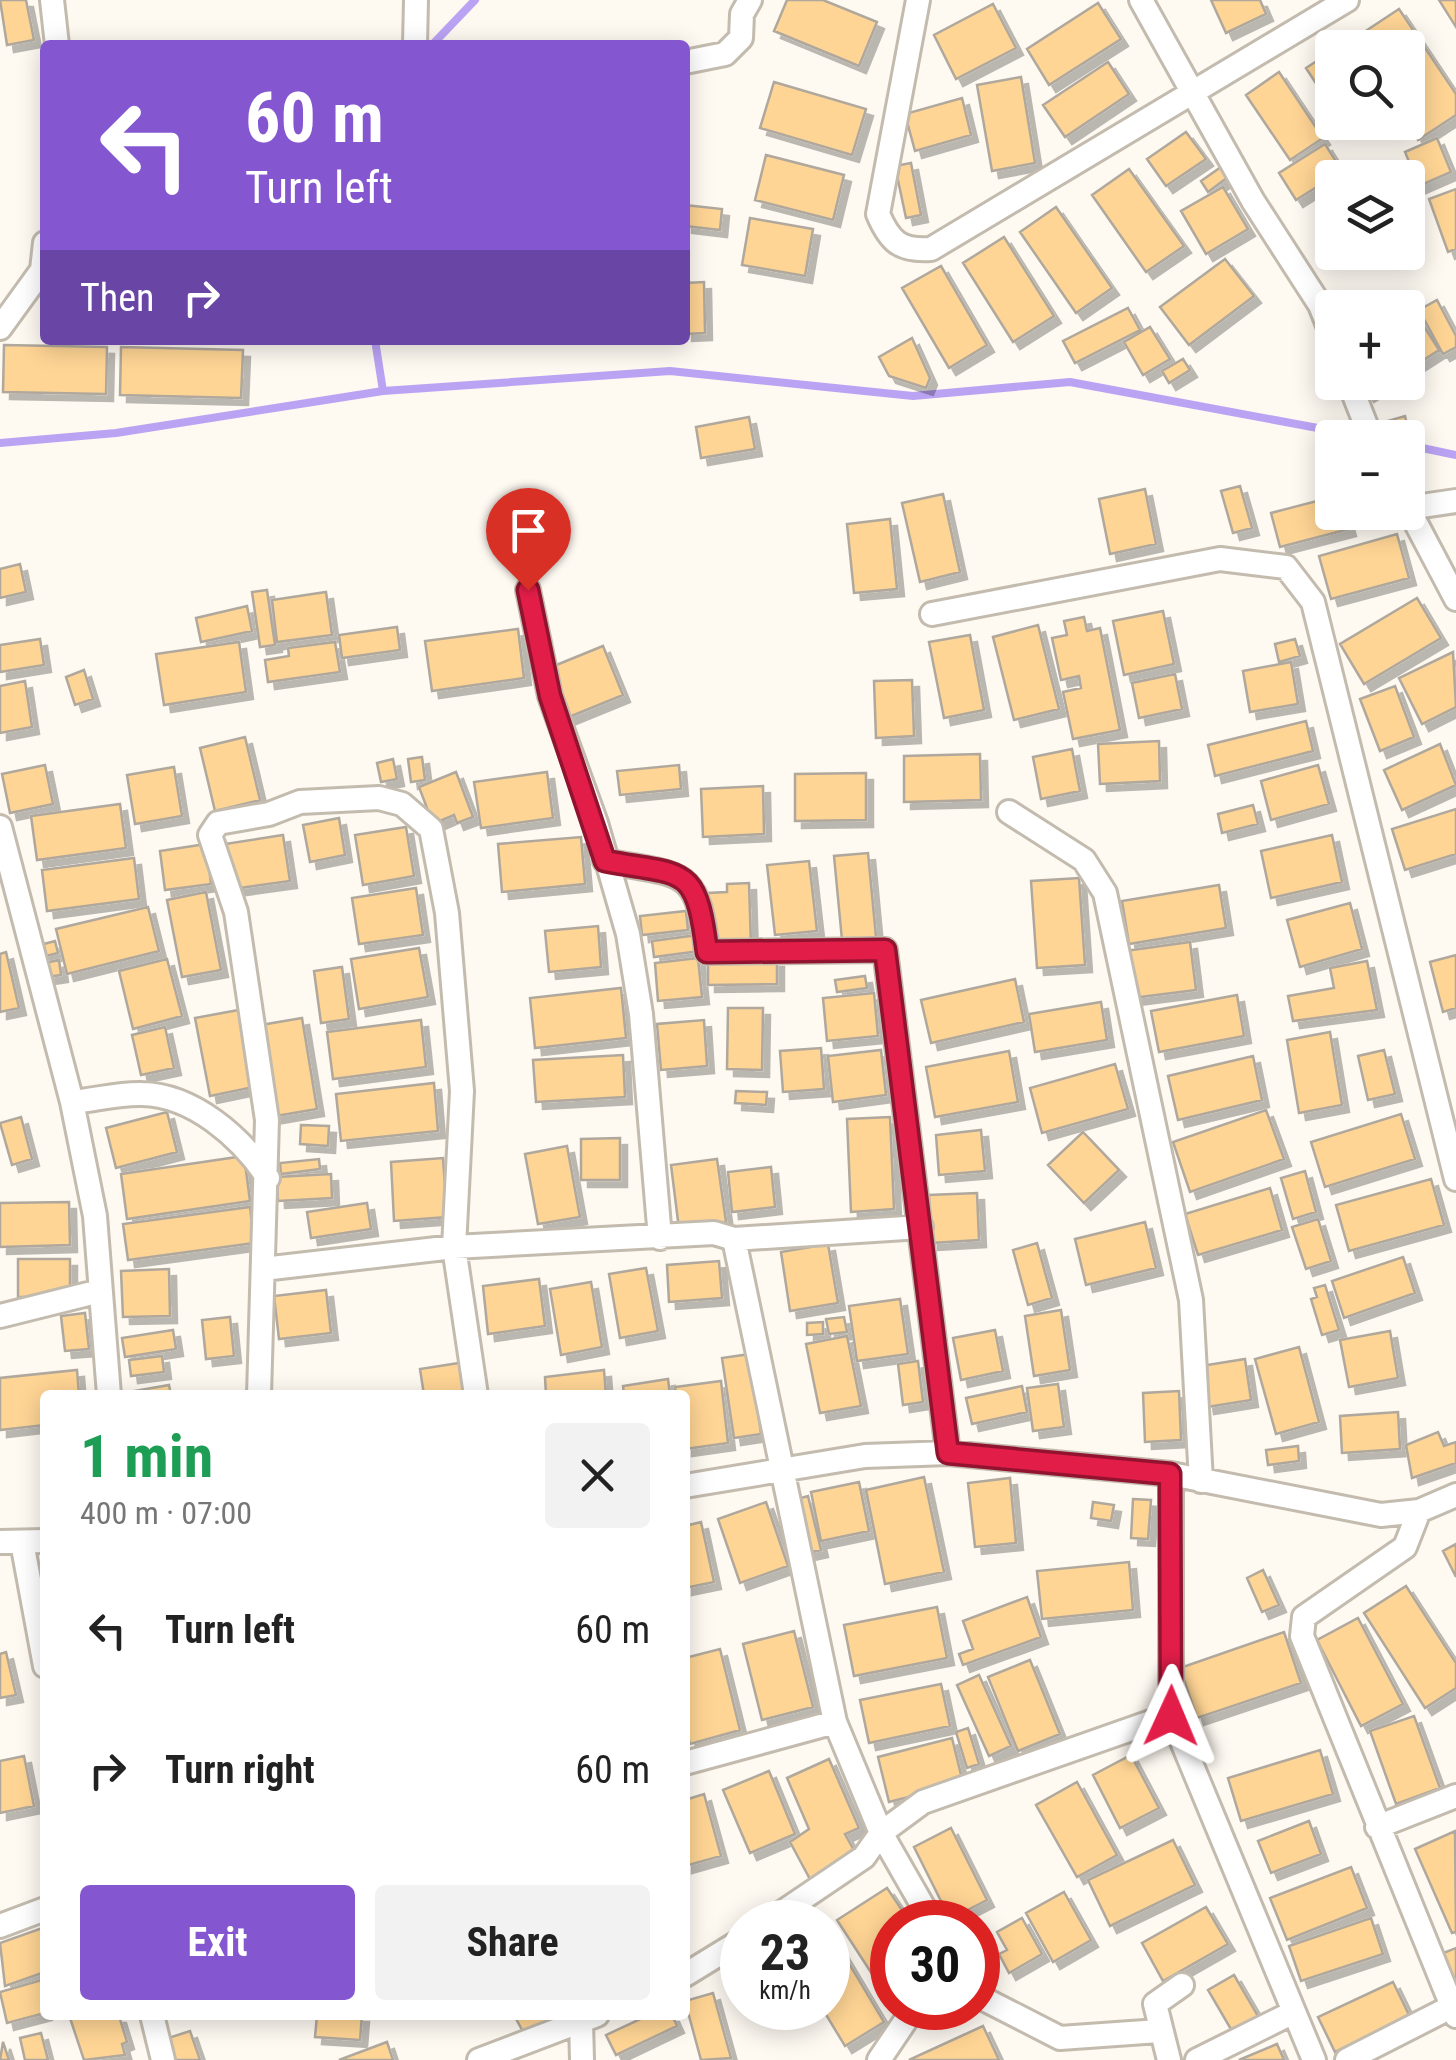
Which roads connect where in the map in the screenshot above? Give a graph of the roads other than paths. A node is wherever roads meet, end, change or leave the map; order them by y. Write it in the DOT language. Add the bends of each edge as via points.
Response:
graph roads {
  1 [pos="52,0"];
  2 [pos="416,0"];
  3 [pos="750,0"];
  4 [pos="918,0"];
  5 [pos="1141,0"];
  6 [pos="1347,0"];
  7 [pos="56,40"];
  8 [pos="415,40"];
  9 [pos="690,61"];
  10 [pos="1191,90"];
  11 [pos="40,273"];
  12 [pos="1315,297"];
  13 [pos="0,328"];
  14 [pos="1456,501"];
  15 [pos="1425,506"];
  16 [pos="1420,530"];
  17 [pos="528,590"];
  18 [pos="1456,599"];
  19 [pos="932,614"];
  20 [pos="1009,812"];
  21 [pos="0,827"];
  22 [pos="605,861"];
  23 [pos="72,1102"];
  24 [pos="268,1178"];
  25 [pos="1456,1180"];
  26 [pos="921,1227"];
  27 [pos="660,1238"];
  28 [pos="734,1239"];
  29 [pos="454,1247"];
  30 [pos="263,1268"];
  31 [pos="100,1291"];
  32 [pos="0,1316"];
  33 [pos="109,1390"];
  34 [pos="259,1390"];
  35 [pos="475,1390"];
  36 [pos="948,1453"];
  37 [pos="781,1472"];
  38 [pos="1170,1474"];
  39 [pos="1201,1481"];
  40 [pos="690,1485"];
  41 [pos="1456,1495"];
  42 [pos="1419,1511"];
  43 [pos="22,1542"];
  44 [pos="40,1639"];
  45 [pos="1171,1716"];
  46 [pos="835,1722"];
  47 [pos="690,1761"];
  48 [pos="1456,1796"];
  49 [pos="1377,1827"];
  50 [pos="882,1833"];
  51 [pos="801,1900"];
  52 [pos="920,1900"];
  53 [pos="40,1910"];
  54 [pos="0,1926"];
  55 [pos="720,1954"];
  56 [pos="690,1973"];
  57 [pos="1182,1985"];
  58 [pos="1000,2007"];
  59 [pos="1454,2011"];
  60 [pos="1294,2012"];
  61 [pos="153,2020"];
  62 [pos="584,2020"];
  63 [pos="589,2020"];
  64 [pos="899,2030"];
  65 [pos="1159,2031"];
  66 [pos="163,2060"];
  67 [pos="478,2060"];
  68 [pos="582,2060"];
  69 [pos="879,2060"];
  70 [pos="1169,2060"];
  71 [pos="1197,2060"];
  72 [pos="1314,2060"];
  73 [pos="1347,2060"];
  1 -- 7 [label="street"];
  2 -- 8 [label="street"];
  3 -- 9 [label="street" via="741,38 725,54"];
  4 -- 10 [label="street" via="878,214 887,237 906,250 931,249"];
  5 -- 10 [label="street"];
  6 -- 10 [label="street"];
  10 -- 12 [label="street"];
  11 -- 13 [label="street"];
  14 -- 15 [label="street"];
  16 -- 18 [label="street"];
  17 -- 22 [label="street" via="550,696"];
  19 -- 25 [label="street" via="1220,559 1286,568 1314,602"];
  20 -- 39 [label="street" via="1084,860 1105,893 1191,1300"];
  21 -- 23 [label="street"];
  22 -- 26 [label="street" via="687,880 698,894 707,952 885,950"];
  22 -- 27 [label="street" via="628,934 641,1014"];
  23 -- 24 [label="street" via="142,1094 180,1101 226,1130"];
  23 -- 31 [label="street" via="95,1216"];
  24 -- 29 [label="street" via="267,1120 236,912 210,835 218,823 300,802 379,798 402,804 431,829 446,913 462,1091"];
  24 -- 30 [label="street"];
  26 -- 28 [label="street"];
  26 -- 36 [label="street"];
  27 -- 28 [label="street"];
  27 -- 29 [label="street"];
  28 -- 37 [label="street"];
  29 -- 30 [label="street"];
  29 -- 35 [label="street"];
  30 -- 34 [label="street"];
  31 -- 32 [label="street"];
  31 -- 33 [label="street"];
  36 -- 37 [label="street" via="865,1456"];
  36 -- 38 [label="street"];
  37 -- 40 [label="street"];
  37 -- 46 [label="street"];
  38 -- 39 [label="street"];
  38 -- 45 [label="street"];
  39 -- 42 [label="street" via="1381,1515"];
  41 -- 42 [label="street"];
  42 -- 49 [label="street" via="1405,1547 1304,1617 1302,1636"];
  43 -- 44 [label="street"];
  45 -- 50 [label="street" via="923,1802"];
  45 -- 60 [label="street"];
  46 -- 47 [label="street"];
  46 -- 50 [label="street"];
  48 -- 49 [label="street"];
  49 -- 59 [label="street"];
  50 -- 51 [label="street" via="864,1858"];
  50 -- 52 [label="street"];
  53 -- 54 [label="street"];
  55 -- 56 [label="street"];
  57 -- 65 [label="street" via="1155,2004"];
  58 -- 65 [label="street" via="1060,2038"];
  59 -- 73 [label="street"];
  60 -- 71 [label="street"];
  60 -- 72 [label="street"];
  61 -- 66 [label="street"];
  62 -- 67 [label="street"];
  63 -- 68 [label="street"];
  64 -- 69 [label="street"];
  65 -- 70 [label="street"];
}
